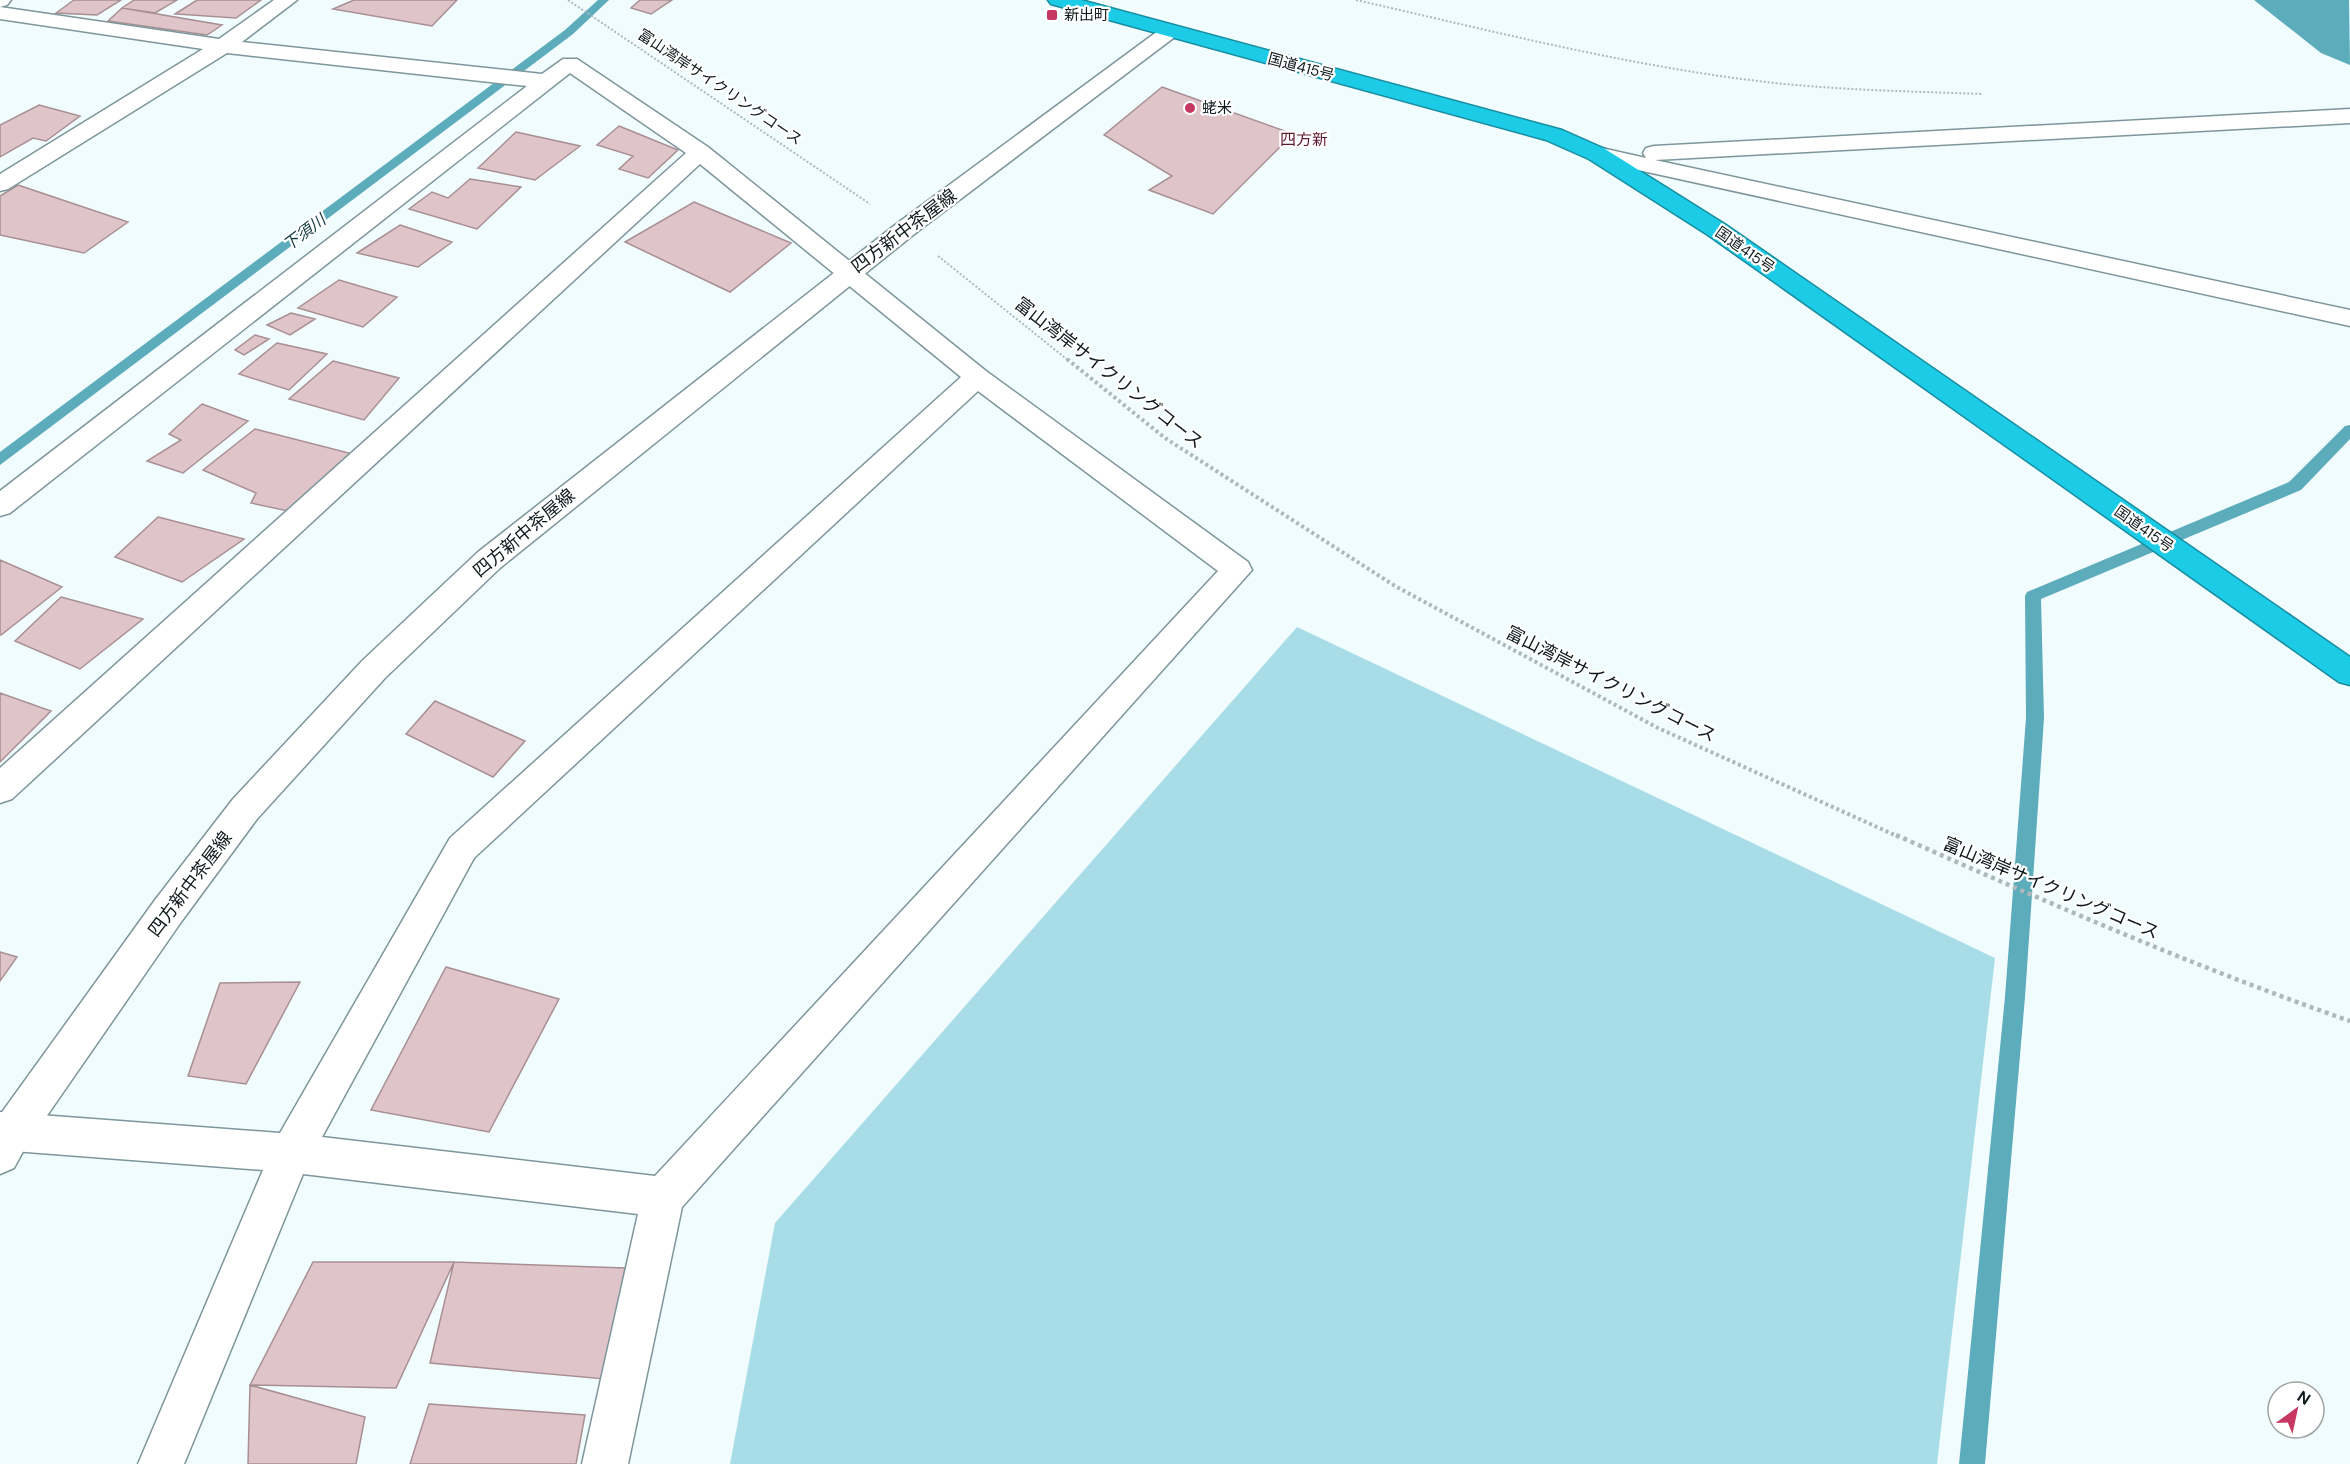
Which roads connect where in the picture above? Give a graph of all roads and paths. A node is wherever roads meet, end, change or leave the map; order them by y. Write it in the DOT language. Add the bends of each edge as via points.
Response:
graph roads {
  1 [pos="287,0"];
  2 [pos="568,0"];
  3 [pos="1058,0"];
  4 [pos="1356,0"];
  5 [pos="0,13"];
  6 [pos="1169,32"];
  7 [pos="223,46"];
  8 [pos="545,81"];
  9 [pos="1986,94"];
  10 [pos="2350,116"];
  11 [pos="700,152"];
  12 [pos="1597,154"];
  13 [pos="0,184"];
  14 [pos="873,206"];
  15 [pos="936,255"];
  16 [pos="849,273"];
  17 [pos="2350,318"];
  18 [pos="977,377"];
  19 [pos="0,506"];
  20 [pos="2350,673"];
  21 [pos="0,789"];
  22 [pos="2350,1021"];
  23 [pos="4,1139"];
  24 [pos="291,1153"];
  25 [pos="663,1197"];
  26 [pos="161,1464"];
  27 [pos="605,1464"];
  1 -- 7 [label="street"];
  2 -- 14 [label="path, 富山湾岸サイクリングコース"];
  3 -- 6 [label="highway, 国道415号"];
  4 -- 9 [label="path" via="1711,75 1806,86"];
  5 -- 7 [label="street"];
  6 -- 12 [label="highway, 国道415号" via="1554,135"];
  6 -- 16 [label="street, 四方新中茶屋線"];
  7 -- 8 [label="street"];
  7 -- 13 [label="street"];
  8 -- 11 [label="street" via="570,63"];
  8 -- 19 [label="street"];
  10 -- 12 [label="street" via="1712,152"];
  11 -- 16 [label="street"];
  11 -- 21 [label="street"];
  12 -- 17 [label="street"];
  12 -- 20 [label="highway, 国道415号" via="1718,230"];
  15 -- 22 [label="path, 富山湾岸サイクリングコース" via="1165,438 1395,586 1658,728 2074,915"];
  16 -- 18 [label="street"];
  16 -- 23 [label="street, 四方新中茶屋線" via="489,560 374,669 245,809"];
  18 -- 24 [label="street" via="462,848"];
  18 -- 25 [label="street" via="1237,570"];
  23 -- 24 [label="street"];
  24 -- 25 [label="street"];
  24 -- 26 [label="street"];
  25 -- 27 [label="street"];
}
